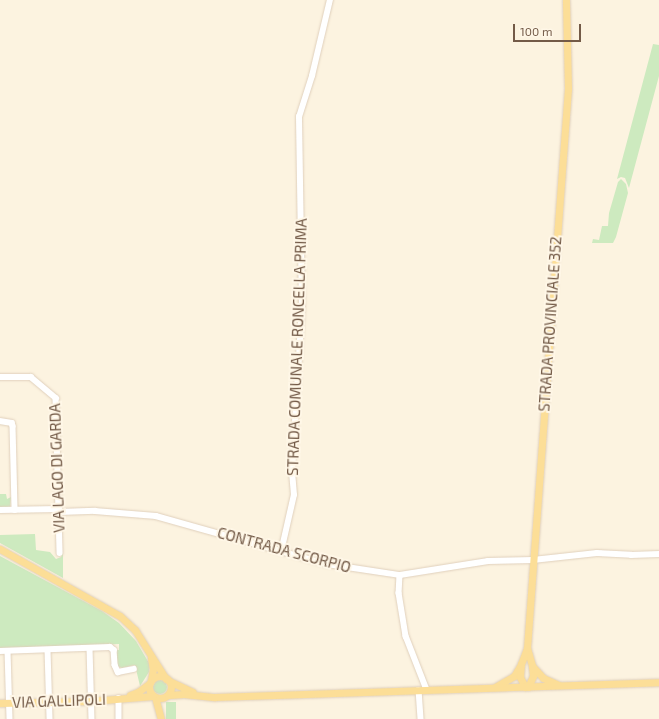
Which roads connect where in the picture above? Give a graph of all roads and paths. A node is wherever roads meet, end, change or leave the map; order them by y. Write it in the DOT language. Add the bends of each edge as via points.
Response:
graph roads {
  1 [pos="330,0"];
  2 [pos="566,0"];
  3 [pos="0,377"];
  4 [pos="0,421"];
  5 [pos="0,510"];
  6 [pos="15,510"];
  7 [pos="59,510"];
  8 [pos="0,549"];
  9 [pos="281,552"];
  10 [pos="60,553"];
  11 [pos="659,554"];
  12 [pos="533,560"];
  13 [pos="400,575"];
  14 [pos="147,647"];
  15 [pos="90,648"];
  16 [pos="527,648"];
  17 [pos="48,650"];
  18 [pos="8,651"];
  19 [pos="0,652"];
  20 [pos="521,664"];
  21 [pos="532,666"];
  22 [pos="134,669"];
  23 [pos="168,680"];
  24 [pos="151,681"];
  25 [pos="659,682"];
  26 [pos="561,686"];
  27 [pos="527,687"];
  28 [pos="494,688"];
  29 [pos="423,690"];
  30 [pos="167,696"];
  31 [pos="154,697"];
  32 [pos="215,697"];
  33 [pos="118,698"];
  34 [pos="91,701"];
  35 [pos="50,702"];
  36 [pos="0,703"];
  37 [pos="10,703"];
  38 [pos="160,717"];
  39 [pos="10,719"];
  40 [pos="50,719"];
  41 [pos="92,719"];
  42 [pos="119,719"];
  43 [pos="421,719"];
  1 -- 9 [label="street, STRADA COMUNALE RONCELLA PRIMA" via="312,76 299,117 302,309 292,471 294,496"];
  2 -- 12 [label="main road, STRADA PROVINCIALE 352" via="568,89"];
  3 -- 7 [label="street, VIA LAGO DI GARDA" via="31,377 56,398"];
  4 -- 6 [label="street" via="12,423 13,426"];
  5 -- 6 [label="street, CONTRADA SCORPIO"];
  6 -- 7 [label="street, CONTRADA SCORPIO"];
  7 -- 9 [label="street, CONTRADA SCORPIO" via="156,516"];
  7 -- 10 [label="street, VIA LAGO DI GARDA"];
  8 -- 14 [label="main road" via="113,611 132,627"];
  9 -- 13 [label="street, CONTRADA SCORPIO" via="338,566"];
  11 -- 12 [label="street, CONTRADA SCORPIO" via="597,553"];
  12 -- 13 [label="street, CONTRADA SCORPIO" via="488,561"];
  12 -- 16 [label="main road, STRADA PROVINCIALE 352"];
  13 -- 29 [label="street" via="399,593 406,636"];
  14 -- 23 [label="main road"];
  14 -- 24 [label="main road" via="153,666"];
  15 -- 17 [label="street"];
  15 -- 22 [label="street" via="111,647 114,650 118,672"];
  15 -- 34 [label="street"];
  16 -- 20 [label="main road, STRADA PROVINCIALE 352"];
  16 -- 21 [label="main road, STRADA PROVINCIALE 352"];
  17 -- 18 [label="street"];
  17 -- 35 [label="street"];
  18 -- 19 [label="street"];
  18 -- 37 [label="street"];
  20 -- 27 [label="main road, STRADA PROVINCIALE 352" via="520,677"];
  20 -- 28 [label="main road, STRADA PROVINCIALE 352" via="514,676"];
  21 -- 26 [label="main road" via="543,678"];
  21 -- 27 [label="main road, STRADA PROVINCIALE 352" via="533,676"];
  23 -- 24 [label="main road" via="160,676"];
  23 -- 30 [label="main road" via="171,688"];
  23 -- 32 [label="main road" via="193,692"];
  24 -- 31 [label="main road" via="149,691"];
  24 -- 33 [label="main road, VIA GALLIPOLI" via="136,693"];
  25 -- 26 [label="main road"];
  26 -- 27 [label="main road"];
  27 -- 28 [label="main road"];
  28 -- 29 [label="main road"];
  29 -- 32 [label="main road"];
  29 -- 43 [label="street"];
  30 -- 31 [label="main road"];
  30 -- 32 [label="main road" via="184,694"];
  30 -- 38 [label="main road"];
  31 -- 33 [label="main road, VIA GALLIPOLI"];
  31 -- 38 [label="main road"];
  33 -- 34 [label="main road, VIA GALLIPOLI"];
  33 -- 42 [label="street"];
  34 -- 35 [label="main road, VIA GALLIPOLI"];
  34 -- 41 [label="street"];
  35 -- 37 [label="main road, VIA GALLIPOLI"];
  35 -- 40 [label="street"];
  36 -- 37 [label="main road, VIA GALLIPOLI"];
  37 -- 39 [label="street"];
}
